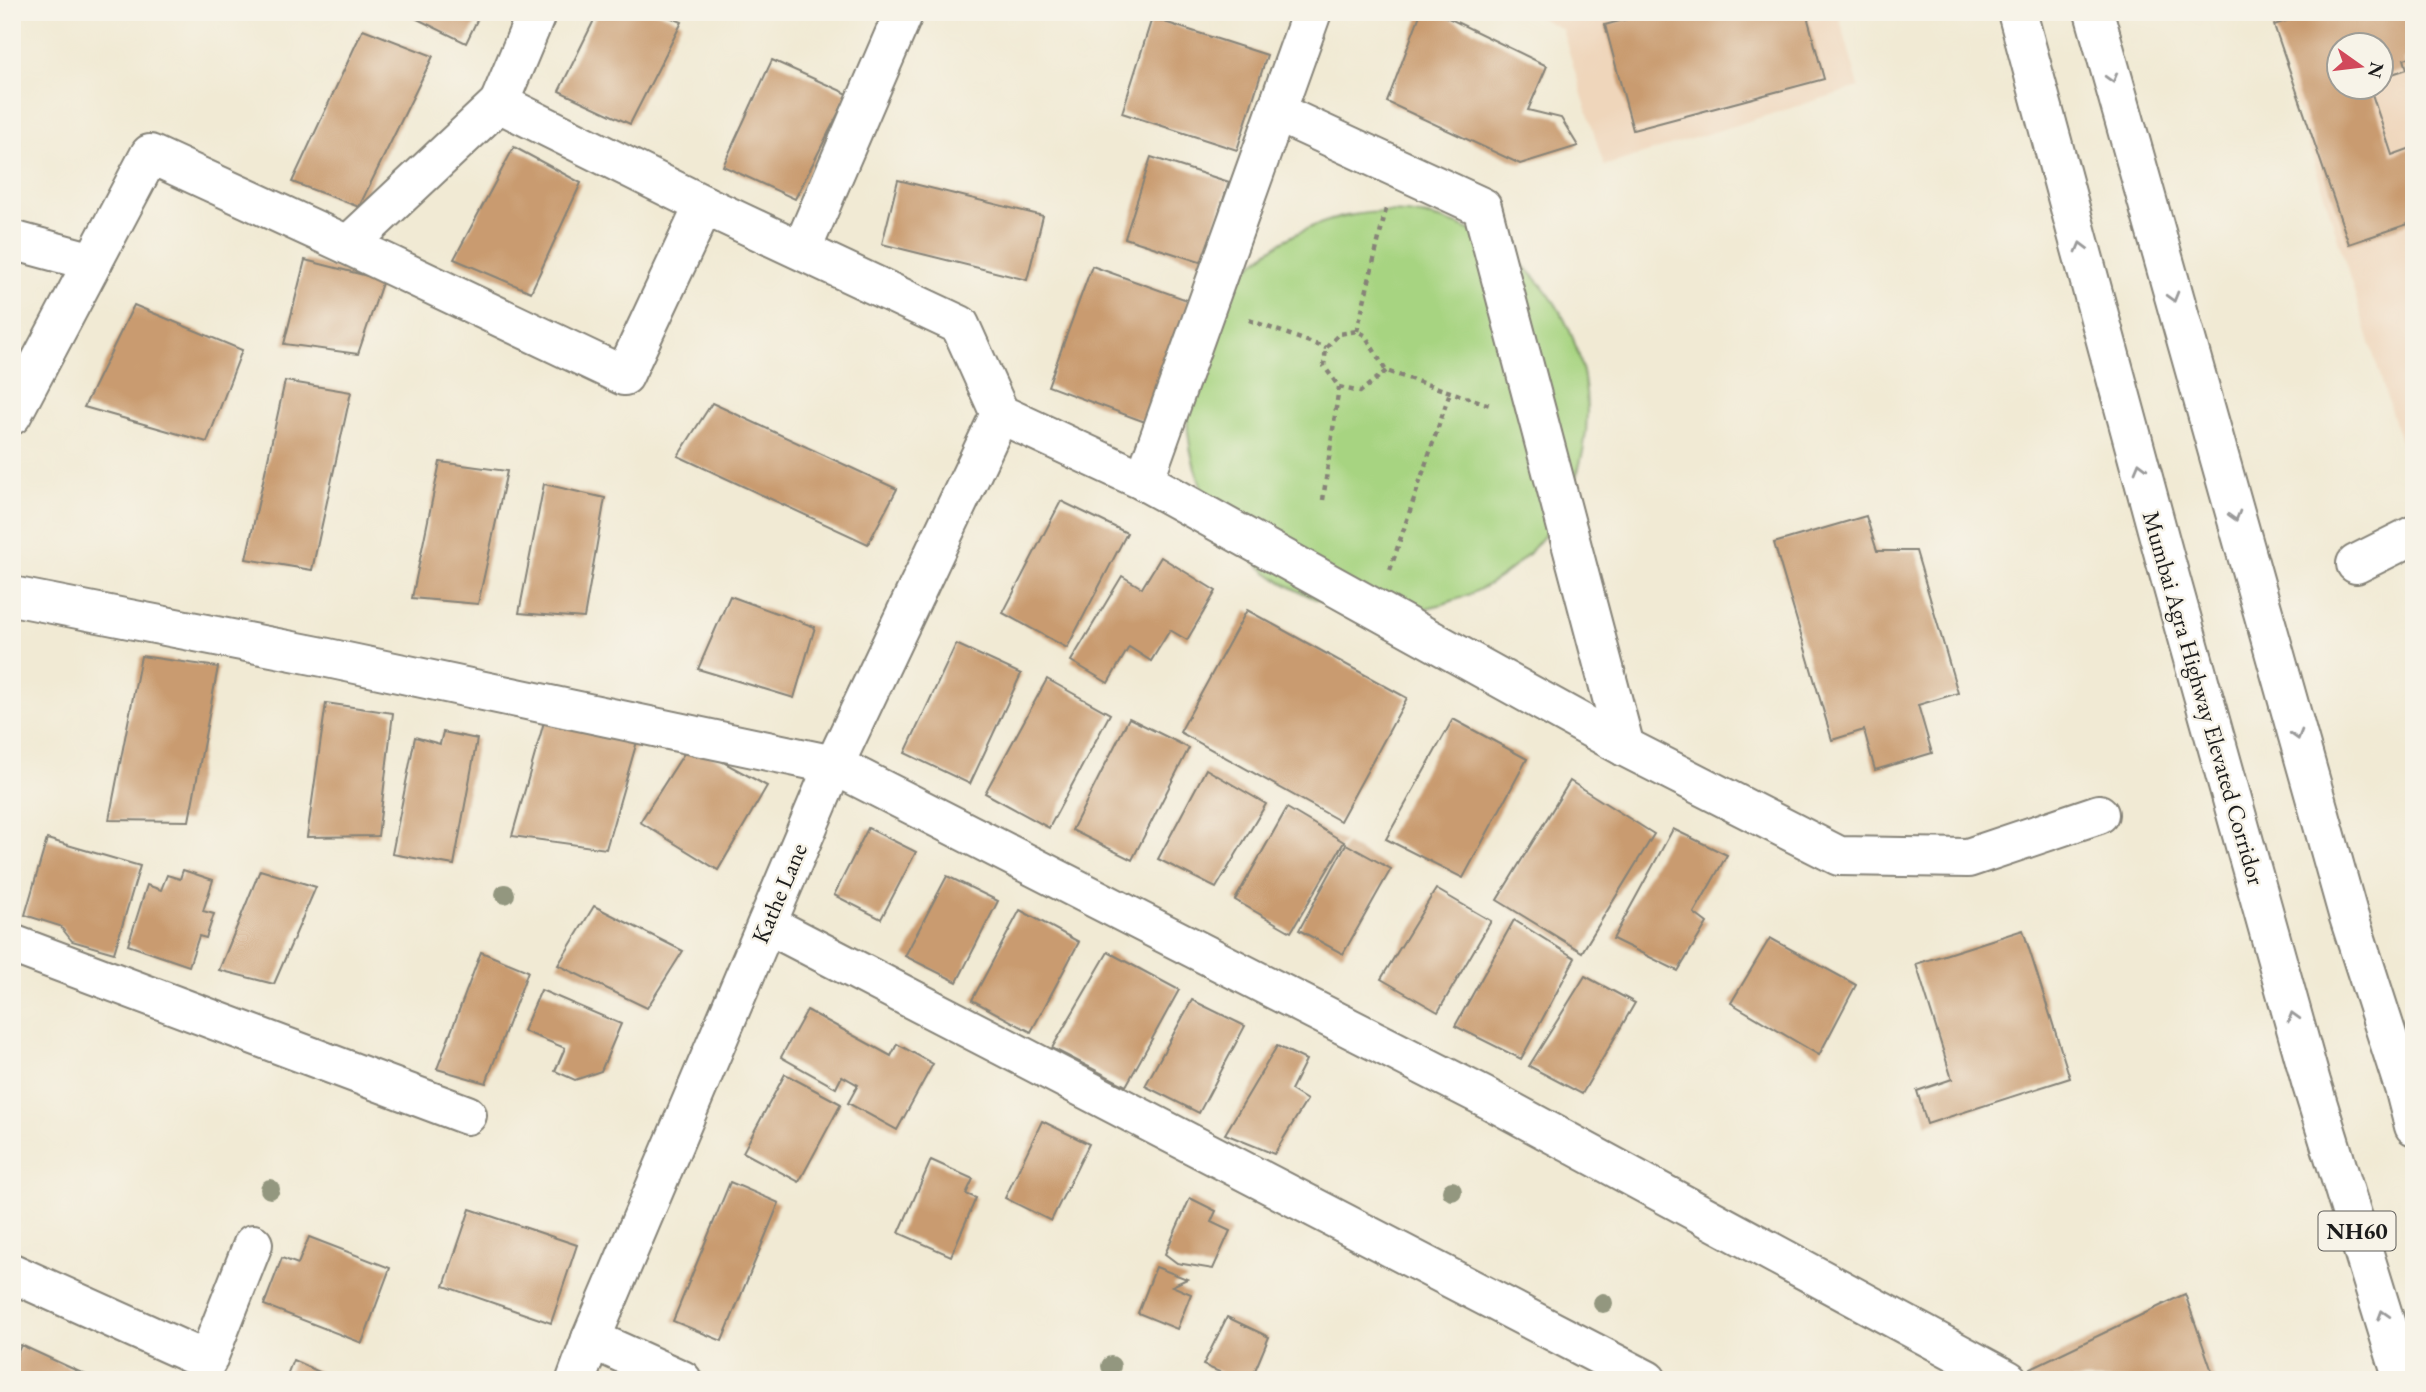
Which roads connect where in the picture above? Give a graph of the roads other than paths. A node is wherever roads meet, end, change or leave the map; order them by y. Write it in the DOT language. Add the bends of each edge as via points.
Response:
graph roads {
  1 [pos="537,12"];
  2 [pos="904,12"];
  3 [pos="1312,12"];
  4 [pos="2017,12"];
  5 [pos="2094,12"];
  6 [pos="499,103"];
  7 [pos="1276,112"];
  8 [pos="704,205"];
  9 [pos="12,240"];
  10 [pos="348,245"];
  11 [pos="802,249"];
  12 [pos="93,262"];
  13 [pos="1000,414"];
  14 [pos="12,415"];
  15 [pos="1144,481"];
  16 [pos="2414,535"];
  17 [pos="2356,564"];
  18 [pos="12,596"];
  19 [pos="1625,747"];
  20 [pos="834,765"];
  21 [pos="2099,814"];
  22 [pos="766,924"];
  23 [pos="12,944"];
  24 [pos="2409,1109"];
  25 [pos="467,1115"];
  26 [pos="253,1244"];
  27 [pos="12,1273"];
  28 [pos="591,1339"];
  29 [pos="576,1380"];
  30 [pos="682,1380"];
  31 [pos="1647,1380"];
  32 [pos="2008,1380"];
  33 [pos="2403,1380"];
  1 -- 6 [label="main road"];
  2 -- 11 [label="main road"];
  3 -- 7 [label="main road"];
  33 -- 4 [label="main road, Mumbai Agra Highway Elevated Corridor / NH60, one-way" via="2311,1082"];
  5 -- 24 [label="main road, one-way" via="2348,914"];
  6 -- 8 [label="main road"];
  6 -- 10 [label="main road"];
  7 -- 15 [label="main road"];
  7 -- 19 [label="main road" via="1482,207"];
  8 -- 10 [label="main road" via="624,376"];
  8 -- 11 [label="main road"];
  9 -- 12 [label="main road"];
  10 -- 12 [label="main road" via="150,154"];
  11 -- 13 [label="main road" via="960,325"];
  12 -- 14 [label="main road"];
  13 -- 15 [label="main road"];
  13 -- 20 [label="main road, Kathe Lane"];
  15 -- 19 [label="main road"];
  16 -- 17 [label="main road"];
  18 -- 20 [label="main road"];
  19 -- 21 [label="main road" via="1839,856 1968,858"];
  20 -- 22 [label="main road, Kathe Lane"];
  20 -- 32 [label="main road" via="1483,1096"];
  22 -- 28 [label="main road, Kathe Lane"];
  22 -- 31 [label="main road"];
  23 -- 25 [label="main road"];
  26 -- 27 [label="main road" via="207,1361"];
  28 -- 29 [label="main road, Kathe Lane"];
  28 -- 30 [label="main road"];
}
